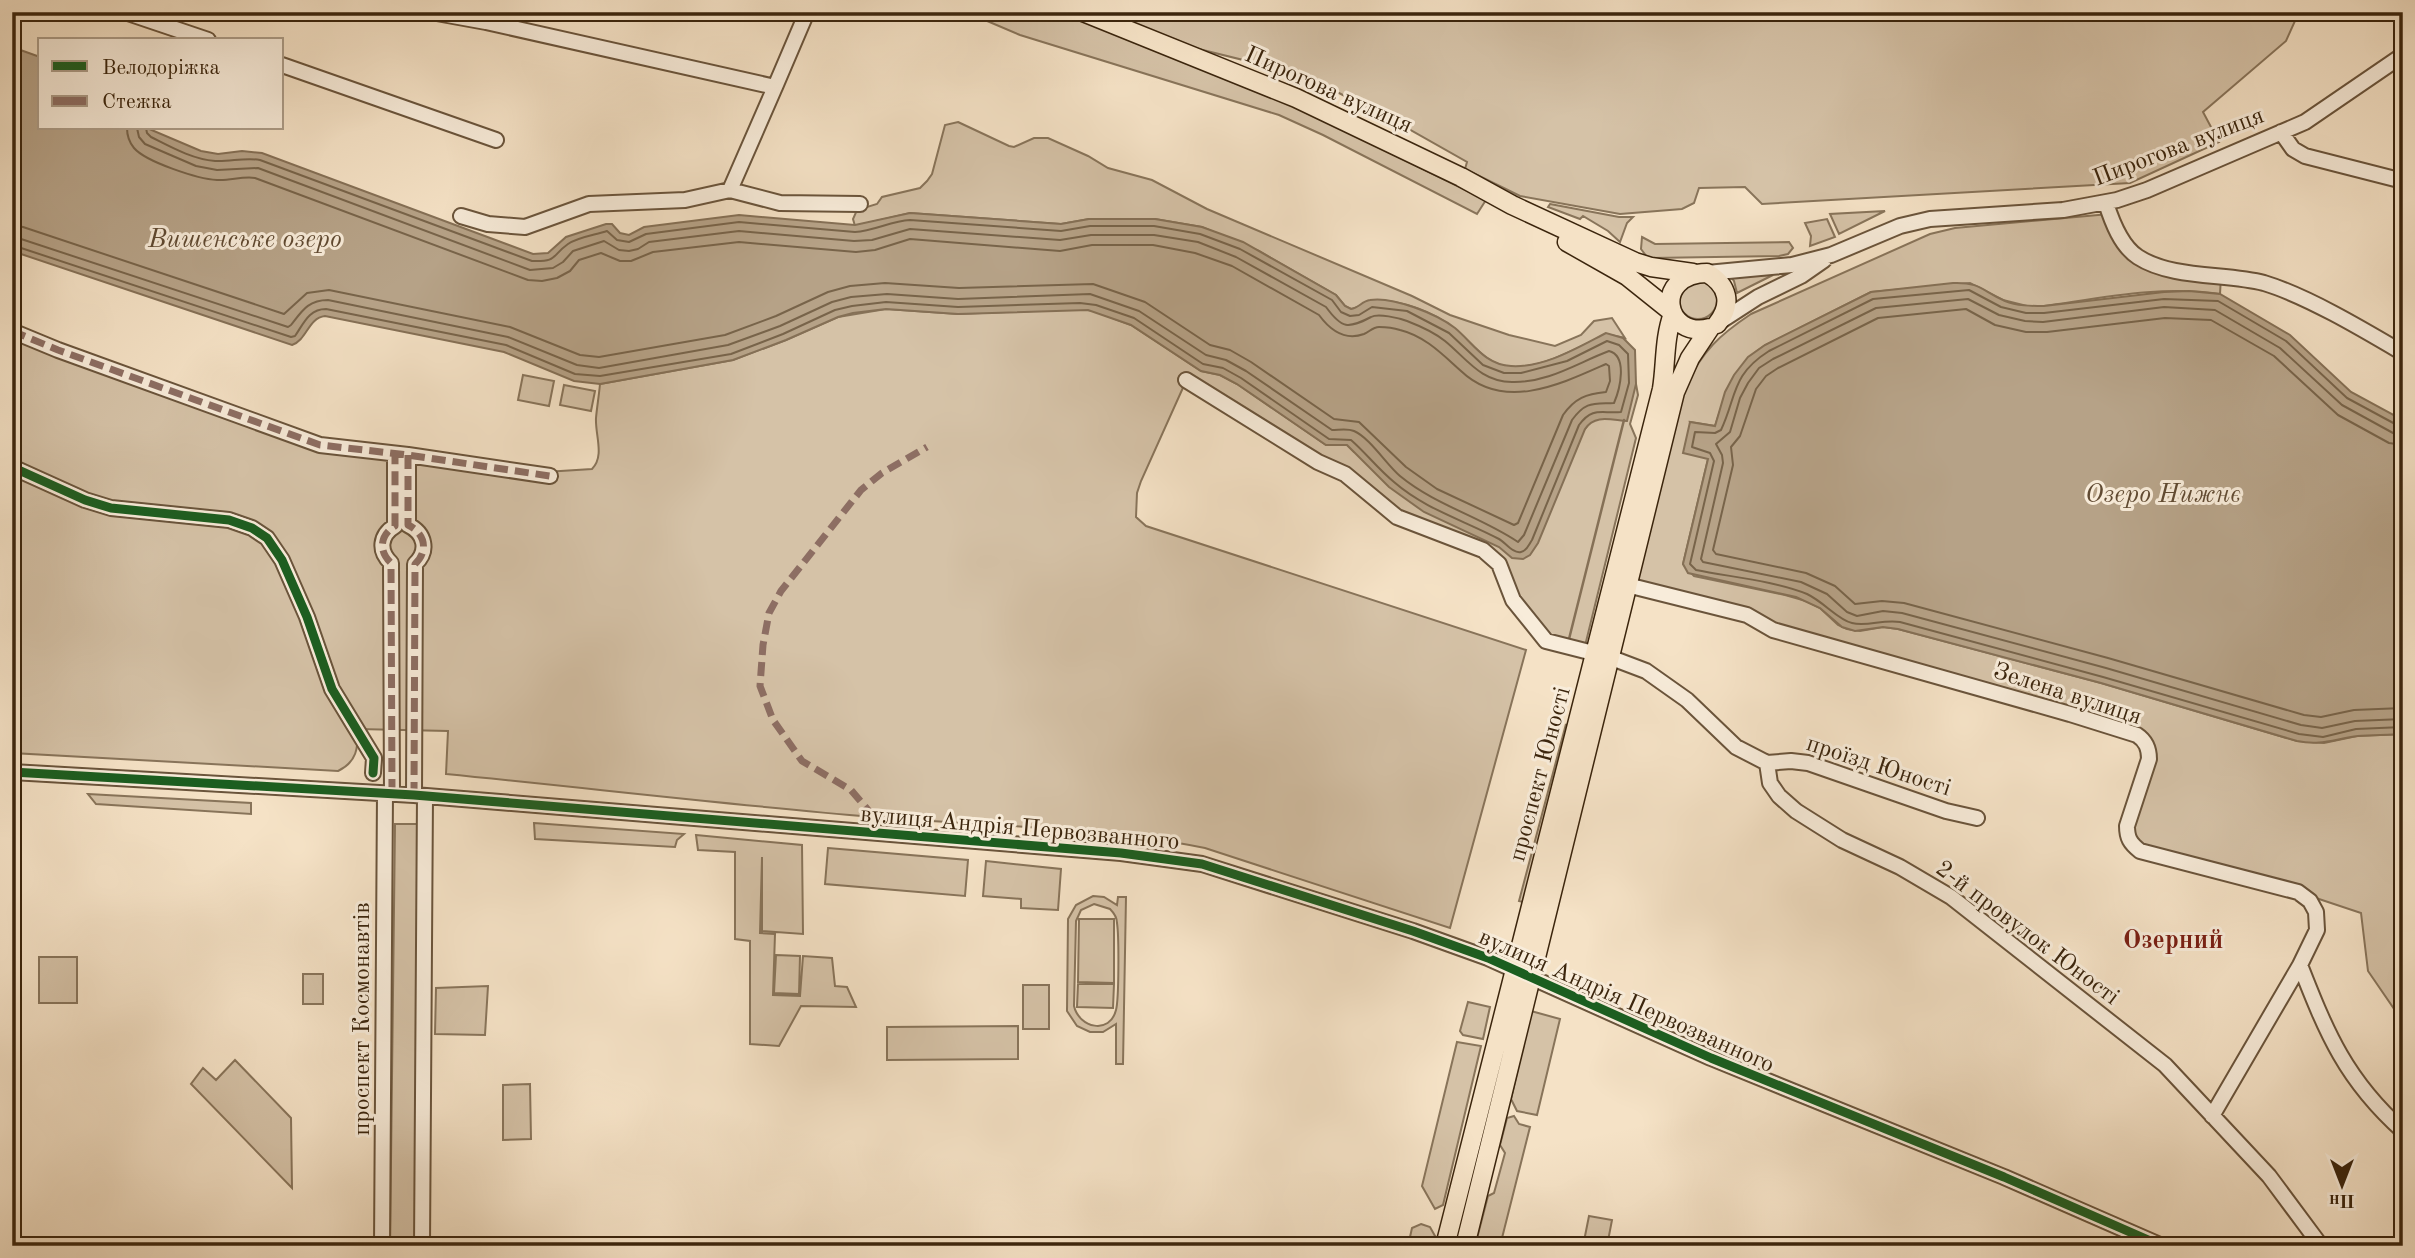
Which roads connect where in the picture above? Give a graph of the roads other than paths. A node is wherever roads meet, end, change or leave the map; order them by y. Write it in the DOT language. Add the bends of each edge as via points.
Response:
graph roads {
  1 [pos="125,12"];
  2 [pos="431,12"];
  3 [pos="807,12"];
  4 [pos="1083,12"];
  5 [pos="202,38"];
  6 [pos="2403,55"];
  7 [pos="284,66"];
  8 [pos="775,87"];
  9 [pos="2281,132"];
  10 [pos="496,140"];
  11 [pos="2403,181"];
  12 [pos="730,190"];
  13 [pos="2106,203"];
  14 [pos="860,204"];
  15 [pos="1512,205"];
  16 [pos="461,216"];
  17 [pos="1830,255"];
  18 [pos="1700,273"];
  19 [pos="1637,284"];
  20 [pos="1672,313"];
  21 [pos="1713,326"];
  22 [pos="12,331"];
  23 [pos="1667,335"];
  24 [pos="2403,353"];
  25 [pos="1186,380"];
  26 [pos="401,454"];
  27 [pos="12,467"];
  28 [pos="550,476"];
  29 [pos="402,526"];
  30 [pos="391,564"];
  31 [pos="415,564"];
  32 [pos="1627,585"];
  33 [pos="1602,655"];
  34 [pos="1767,763"];
  35 [pos="12,772"];
  36 [pos="373,773"];
  37 [pos="388,793"];
  38 [pos="419,795"];
  39 [pos="1977,818"];
  40 [pos="2300,965"];
  41 [pos="1522,973"];
  42 [pos="2212,1116"];
  43 [pos="2403,1131"];
  44 [pos="1446,1240"];
  45 [pos="1466,1242"];
  46 [pos="382,1246"];
  47 [pos="422,1246"];
  48 [pos="2162,1246"];
  49 [pos="2321,1246"];
  1 -- 5 [label="street"];
  2 -- 8 [label="street"];
  3 -- 8 [label="street"];
  4 -- 15 [label="main road, Пирогова вулиця" via="1296,98"];
  6 -- 9 [label="street, Пирогова вулиця" via="2320,113"];
  7 -- 10 [label="street"];
  8 -- 12 [label="street"];
  9 -- 11 [label="street" via="2292,149 2305,156"];
  9 -- 13 [label="street, Пирогова вулиця"];
  12 -- 14 [label="street" via="780,203"];
  12 -- 16 [label="street" via="685,200 589,204 525,227"];
  13 -- 17 [label="street, Пирогова вулиця" via="1915,222"];
  13 -- 24 [label="street" via="2120,236 2141,259 2275,287"];
  15 -- 18 [label="main road, Пирогова вулиця" via="1635,262"];
  15 -- 19 [label="main road, Пирогова вулиця"];
  17 -- 18 [label="street, Пирогова вулиця" via="1792,265"];
  17 -- 21 [label="street, Пирогова вулиця"];
  18 -- 20 [label="main road" via="1678,280 1670,299"];
  18 -- 21 [label="main road" via="1723,286 1727,296 1724,316"];
  19 -- 20 [label="main road, Пирогова вулиця"];
  19 -- 23 [label="main road"];
  20 -- 21 [label="main road" via="1686,328"];
  20 -- 23 [label="main road, проспект Юності"];
  21 -- 32 [label="main road, проспект Юності" via="1679,380"];
  22 -- 26 [label="street" via="312,443"];
  23 -- 33 [label="main road, проспект Юності" via="1662,389"];
  25 -- 33 [label="street" via="1345,474 1397,517 1483,550 1499,564 1513,600 1542,638"];
  26 -- 28 [label="street"];
  26 -- 29 [label="street"];
  27 -- 36 [label="street" via="111,508 229,520 267,538 307,617 332,689 374,758"];
  29 -- 30 [label="street" via="385,535 382,547"];
  29 -- 31 [label="street" via="418,531 424,545"];
  30 -- 31 [label="street"];
  30 -- 37 [label="street, проспект Космонавтів"];
  31 -- 38 [label="street"];
  32 -- 33 [label="main road, проспект Юності"];
  32 -- 40 [label="street, Зелена вулиця" via="1747,615 1773,630 2137,735 2149,753 2127,826 2132,844 2140,851 2298,892 2310,901 2318,922"];
  33 -- 34 [label="street" via="1646,671 1687,700 1736,747"];
  33 -- 41 [label="main road, проспект Юності"];
  34 -- 39 [label="street, проїзд Юності" via="1808,763"];
  34 -- 42 [label="street, 2-й провулок Юності" via="1770,783 1796,811 1951,897 2165,1065"];
  35 -- 37 [label="street, вулиця Андрія Первозванного"];
  37 -- 38 [label="street, вулиця Андрія Первозванного"];
  37 -- 46 [label="street, проспект Космонавтів"];
  38 -- 41 [label="street, вулиця Андрія Первозванного" via="1156,856 1212,867 1413,931"];
  38 -- 47 [label="street"];
  40 -- 42 [label="street, Зелена вулиця"];
  40 -- 43 [label="street" via="2342,1060"];
  41 -- 44 [label="main road, проспект Юності"];
  41 -- 45 [label="main road, проспект Юності"];
  41 -- 48 [label="street, вулиця Андрія Первозванного" via="1723,1063"];
  42 -- 49 [label="street, 2-й провулок Юності" via="2269,1176"];
  44 -- 45 [label="main road"];
}
